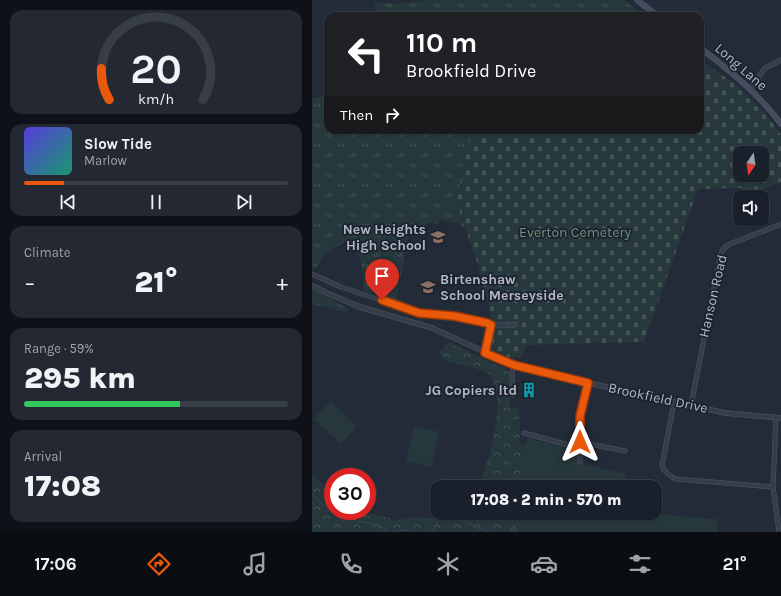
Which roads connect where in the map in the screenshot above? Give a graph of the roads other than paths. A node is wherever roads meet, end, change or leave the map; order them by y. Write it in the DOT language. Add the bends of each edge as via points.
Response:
graph roads {
  1 [pos="637,0"];
  2 [pos="653,12"];
  3 [pos="704,51"];
  4 [pos="781,60"];
  5 [pos="750,89"];
  6 [pos="781,124"];
  7 [pos="781,224"];
  8 [pos="312,274"];
  9 [pos="312,286"];
  10 [pos="516,324"];
  11 [pos="491,325"];
  12 [pos="485,353"];
  13 [pos="514,365"];
  14 [pos="588,383"];
  15 [pos="513,395"];
  16 [pos="674,402"];
  17 [pos="690,405"];
  18 [pos="778,418"];
  19 [pos="524,434"];
  20 [pos="580,444"];
  21 [pos="626,451"];
  22 [pos="580,462"];
  23 [pos="773,487"];
  24 [pos="779,532"];
  1 -- 2 [label="main road"];
  3 -- 5 [label="main road, Long Lane"];
  4 -- 5 [label="street" via="765,68"];
  5 -- 6 [label="main road, Long Lane"];
  7 -- 17 [label="street, Hanson Road" via="730,244 721,253"];
  8 -- 11 [label="street" via="341,287 419,313 454,316"];
  9 -- 12 [label="street, Brookfield Drive" via="360,307 432,328"];
  10 -- 11 [label="street"];
  11 -- 12 [label="street"];
  12 -- 13 [label="street, Brookfield Drive"];
  13 -- 14 [label="street, Brookfield Drive"];
  13 -- 15 [label="street"];
  14 -- 16 [label="street, Brookfield Drive"];
  14 -- 20 [label="street" via="580,416"];
  16 -- 17 [label="street, Brookfield Drive"];
  16 -- 23 [label="street" via="662,466 664,472 676,479"];
  17 -- 18 [label="street, Brookfield Drive" via="731,414"];
  18 -- 23 [label="street"];
  19 -- 20 [label="street" via="572,446"];
  20 -- 21 [label="street"];
  20 -- 22 [label="street"];
  23 -- 24 [label="street"];
}
